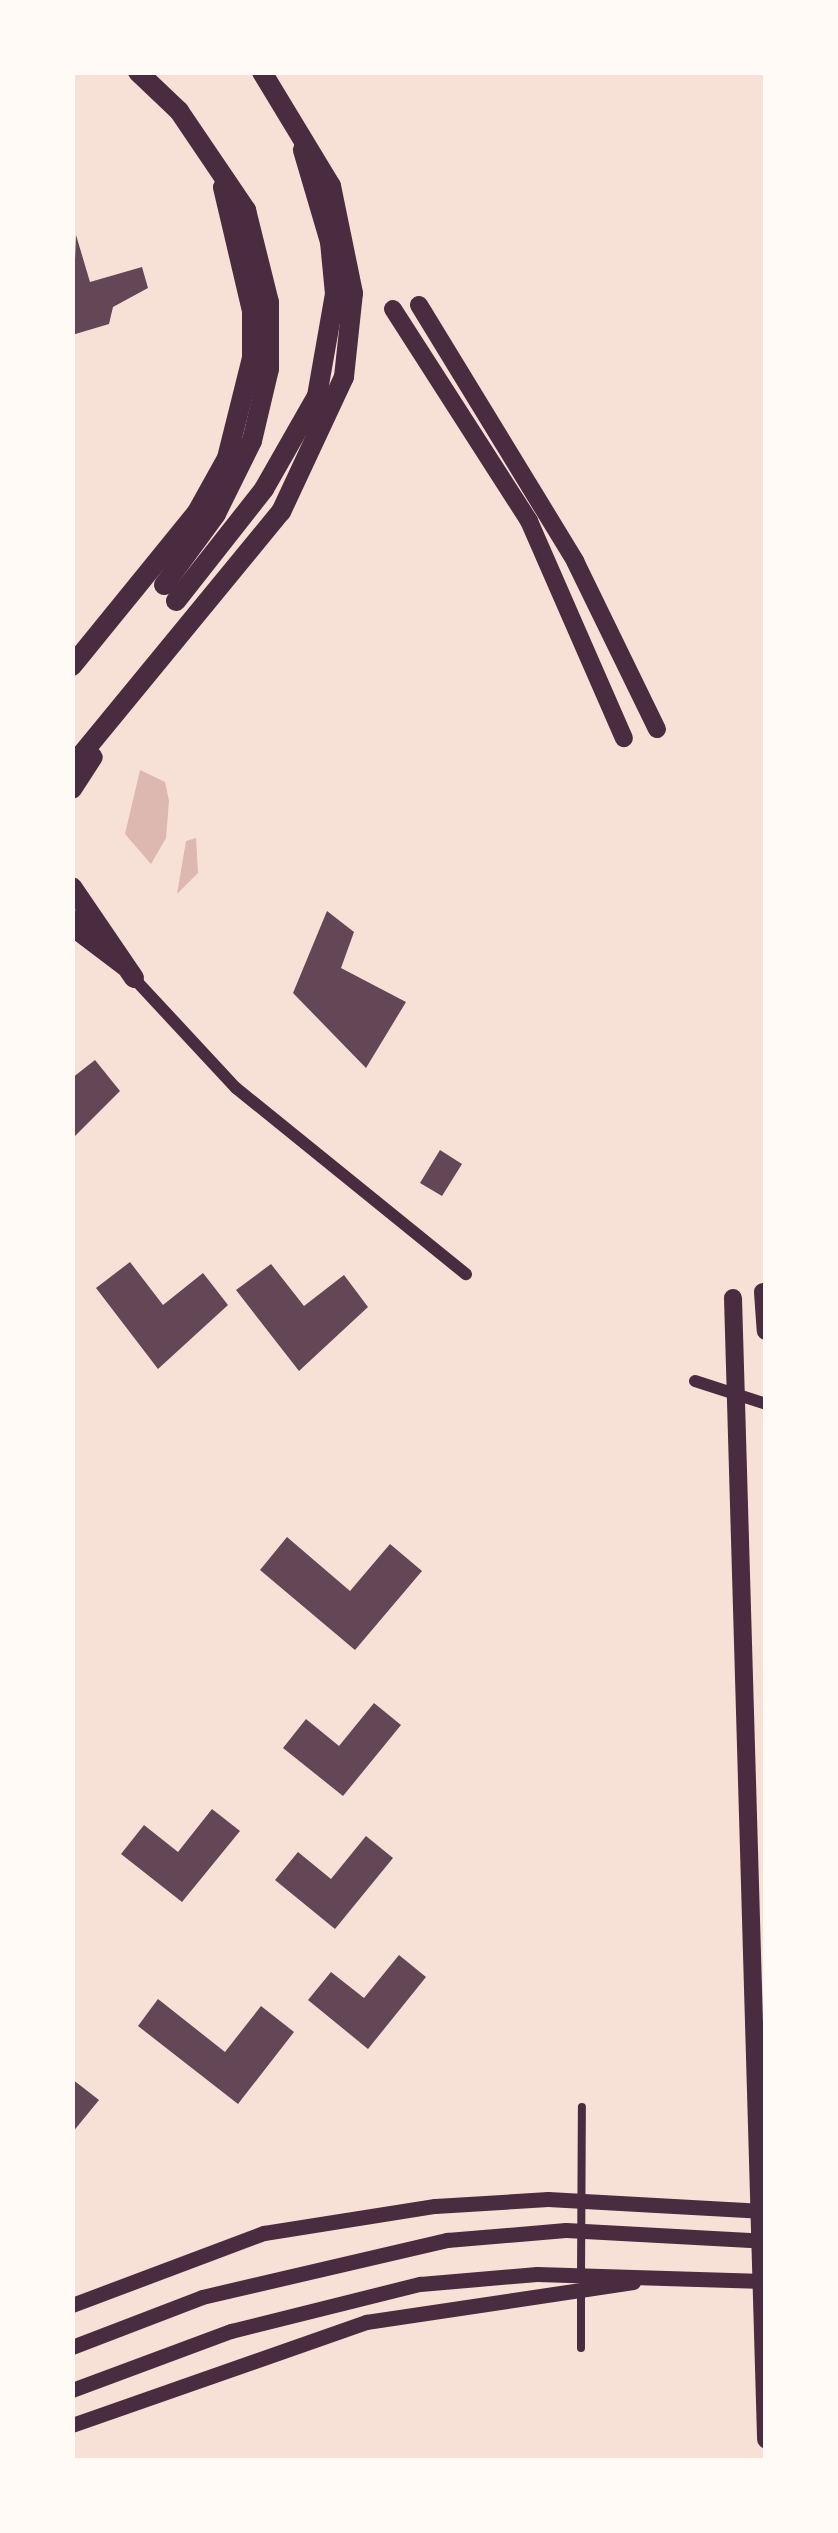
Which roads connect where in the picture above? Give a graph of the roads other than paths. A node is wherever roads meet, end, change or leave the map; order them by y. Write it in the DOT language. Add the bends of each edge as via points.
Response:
graph roads {
  1 [pos="138,72"];
  2 [pos="268,81"];
  3 [pos="219,171"];
  4 [pos="418,305"];
  5 [pos="394,309"];
  6 [pos="137,590"];
  7 [pos="72,649"];
  8 [pos="72,666"];
  9 [pos="137,685"];
  10 [pos="657,729"];
  11 [pos="624,738"];
  12 [pos="72,766"];
  13 [pos="72,789"];
  14 [pos="72,887"];
  15 [pos="72,915"];
  16 [pos="72,931"];
  17 [pos="134,978"];
  18 [pos="466,1274"];
  19 [pos="763,1292"];
  20 [pos="733,1298"];
  21 [pos="766,1331"];
  22 [pos="695,1381"];
  23 [pos="766,1404"];
  24 [pos="582,2107"];
  25 [pos="766,2210"];
  26 [pos="766,2242"];
  27 [pos="680,2275"];
  28 [pos="766,2280"];
  29 [pos="72,2305"];
  30 [pos="72,2347"];
  31 [pos="581,2348"];
  32 [pos="72,2390"];
  33 [pos="72,2425"];
  34 [pos="766,2440"];
  1 -- 3 [label="highway" via="179,111"];
  2 -- 3 [label="highway" via="330,242 330,349 299,438 170,593 236,479 269,370 263,267 246,210"];
  2 -- 9 [label="highway" via="331,186 350,259 344,377 281,512"];
  3 -- 6 [label="highway" via="252,311 243,405 196,512"];
  4 -- 10 [label="highway" via="556,530"];
  5 -- 11 [label="highway" via="529,522"];
  6 -- 7 [label="highway"];
  6 -- 8 [label="highway"];
  9 -- 12 [label="highway"];
  9 -- 13 [label="highway"];
  14 -- 17 [label="highway"];
  15 -- 17 [label="street"];
  16 -- 17 [label="street"];
  17 -- 18 [label="street" via="236,1088"];
  19 -- 21 [label="highway"];
  20 -- 34 [label="highway" via="743,1443"];
  22 -- 23 [label="street"];
  24 -- 31 [label="street"];
  25 -- 29 [label="main road" via="548,2199 435,2206 264,2233"];
  26 -- 30 [label="main road" via="566,2230 446,2240 202,2298"];
  27 -- 28 [label="main road"];
  27 -- 32 [label="main road" via="420,2284 292,2315"];
  27 -- 33 [label="main road" via="366,2322"];
}
